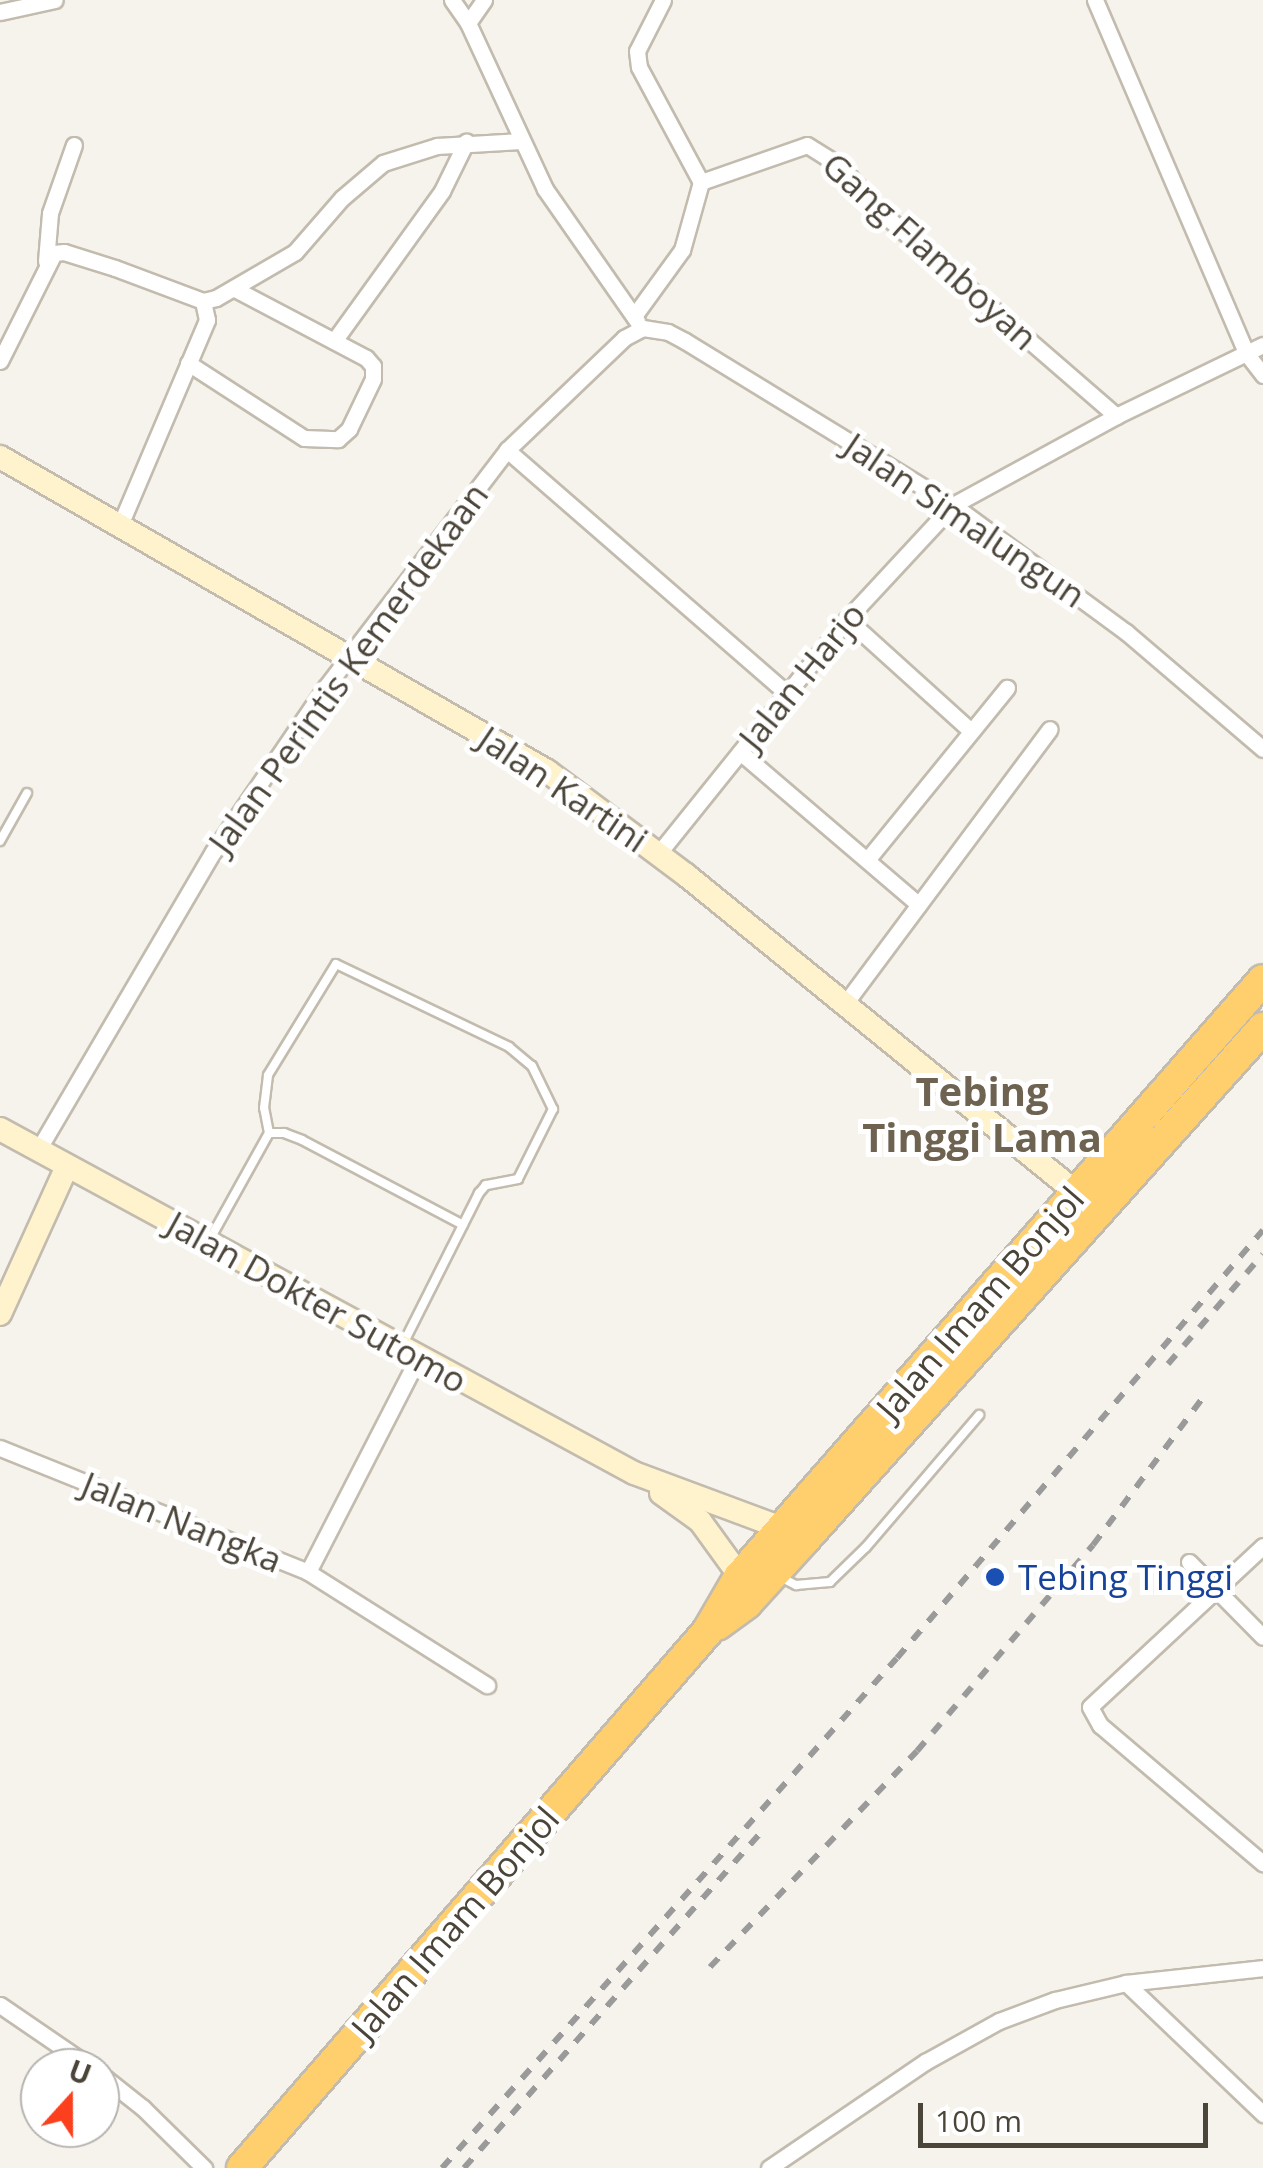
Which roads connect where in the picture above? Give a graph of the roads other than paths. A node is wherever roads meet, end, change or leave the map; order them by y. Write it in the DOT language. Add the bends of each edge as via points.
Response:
graph roads {
  1 [pos="55,0"];
  2 [pos="452,0"];
  3 [pos="484,0"];
  4 [pos="663,0"];
  5 [pos="1095,0"];
  6 [pos="0,12"];
  7 [pos="468,23"];
  8 [pos="521,141"];
  9 [pos="466,142"];
  10 [pos="74,146"];
  11 [pos="701,182"];
  12 [pos="46,261"];
  13 [pos="233,288"];
  14 [pos="203,301"];
  15 [pos="638,322"];
  16 [pos="334,342"];
  17 [pos="1263,344"];
  18 [pos="1246,353"];
  19 [pos="0,361"];
  20 [pos="188,363"];
  21 [pos="1263,376"];
  22 [pos="1116,416"];
  23 [pos="506,450"];
  24 [pos="0,458"];
  25 [pos="953,505"];
  26 [pos="120,526"];
  27 [pos="846,618"];
  28 [pos="352,655"];
  29 [pos="1006,688"];
  30 [pos="787,693"];
  31 [pos="1050,730"];
  32 [pos="972,731"];
  33 [pos="1263,749"];
  34 [pos="740,752"];
  35 [pos="27,793"];
  36 [pos="0,841"];
  37 [pos="658,854"];
  38 [pos="867,860"];
  39 [pos="919,905"];
  40 [pos="1263,980"];
  41 [pos="844,1004"];
  42 [pos="1263,1028"];
  43 [pos="0,1129"];
  44 [pos="269,1133"];
  45 [pos="38,1150"];
  46 [pos="66,1166"];
  47 [pos="1088,1202"];
  48 [pos="463,1225"];
  49 [pos="208,1242"];
  50 [pos="0,1314"];
  51 [pos="410,1353"];
  52 [pos="978,1415"];
  53 [pos="0,1448"];
  54 [pos="634,1473"];
  55 [pos="795,1532"];
  56 [pos="1263,1546"];
  57 [pos="1188,1562"];
  58 [pos="308,1572"];
  59 [pos="755,1582"];
  60 [pos="1216,1590"];
  61 [pos="1263,1637"];
  62 [pos="486,1685"];
  63 [pos="1263,1863"];
  64 [pos="1263,1968"];
  65 [pos="1126,1983"];
  66 [pos="0,2005"];
  67 [pos="63,2048"];
  68 [pos="120,2090"];
  69 [pos="1263,2114"];
  70 [pos="204,2168"];
  71 [pos="242,2168"];
  72 [pos="768,2168"];
  1 -- 6 [label="street"];
  2 -- 7 [label="street"];
  3 -- 7 [label="street"];
  4 -- 11 [label="street" via="637,51 639,67"];
  5 -- 18 [label="street"];
  7 -- 8 [label="street"];
  8 -- 9 [label="street"];
  8 -- 15 [label="street"];
  9 -- 13 [label="street" via="383,163 296,252"];
  9 -- 16 [label="street" via="442,191"];
  10 -- 12 [label="street" via="50,213"];
  11 -- 15 [label="street" via="682,250"];
  11 -- 22 [label="street, Gang Flamboyan" via="807,145 822,151 882,213"];
  12 -- 14 [label="street" via="64,252"];
  12 -- 19 [label="street"];
  13 -- 14 [label="street"];
  13 -- 16 [label="street"];
  14 -- 20 [label="street" via="207,320"];
  15 -- 23 [label="street, Jalan Perintis Kemerdekaan"];
  15 -- 25 [label="street, Jalan Simalungun" via="686,340"];
  16 -- 20 [label="street" via="373,366 358,413 338,440 304,438"];
  17 -- 18 [label="street, Jalan Harjo"];
  18 -- 21 [label="street"];
  18 -- 22 [label="street, Jalan Harjo"];
  20 -- 26 [label="street"];
  22 -- 25 [label="street, Jalan Harjo"];
  23 -- 28 [label="street, Jalan Perintis Kemerdekaan"];
  23 -- 30 [label="street"];
  24 -- 26 [label="street, Jalan Kartini"];
  25 -- 27 [label="street, Jalan Harjo"];
  25 -- 33 [label="street, Jalan Simalungun" via="1126,632"];
  26 -- 28 [label="street, Jalan Kartini"];
  27 -- 30 [label="street, Jalan Harjo"];
  27 -- 32 [label="street"];
  28 -- 37 [label="street, Jalan Kartini" via="547,771"];
  28 -- 45 [label="street, Jalan Perintis Kemerdekaan" via="213,852"];
  29 -- 32 [label="street"];
  30 -- 34 [label="street, Jalan Harjo"];
  31 -- 39 [label="street"];
  32 -- 38 [label="street"];
  34 -- 37 [label="street, Jalan Harjo"];
  34 -- 38 [label="street"];
  35 -- 36 [label="lane"];
  37 -- 41 [label="street, Jalan Kartini"];
  38 -- 39 [label="street"];
  39 -- 41 [label="street"];
  40 -- 47 [label="highway, Jalan Imam Bonjol"];
  41 -- 47 [label="street, Jalan Kartini"];
  42 -- 47 [label="highway, Jalan Imam Bonjol"];
  43 -- 45 [label="street, Jalan Dokter Sutomo"];
  44 -- 48 [label="lane" via="302,1140"];
  44 -- 48 [label="lane" via="268,1075 331,968 345,966 509,1047 532,1066 551,1100 553,1109 518,1179 486,1185"];
  44 -- 49 [label="lane"];
  45 -- 46 [label="street, Jalan Dokter Sutomo"];
  46 -- 49 [label="street, Jalan Dokter Sutomo"];
  46 -- 50 [label="street"];
  47 -- 55 [label="highway, Jalan Imam Bonjol"];
  48 -- 51 [label="lane"];
  49 -- 51 [label="street, Jalan Dokter Sutomo"];
  51 -- 54 [label="street, Jalan Dokter Sutomo"];
  51 -- 58 [label="street, Jalan Nangka"];
  52 -- 59 [label="lane" via="830,1582"];
  53 -- 58 [label="street, Jalan Nangka"];
  54 -- 55 [label="street, Jalan Dokter Sutomo"];
  54 -- 59 [label="street, Jalan Dokter Sutomo" via="700,1522"];
  55 -- 59 [label="highway, Jalan Imam Bonjol"];
  56 -- 60 [label="street"];
  57 -- 60 [label="street"];
  58 -- 62 [label="street"];
  59 -- 71 [label="highway, Jalan Imam Bonjol"];
  60 -- 61 [label="street"];
  60 -- 63 [label="street" via="1101,1693 1091,1715"];
  64 -- 65 [label="street"];
  65 -- 69 [label="street"];
  65 -- 72 [label="street" via="999,2022 925,2062"];
  66 -- 67 [label="street"];
  68 -- 70 [label="street"];
}
